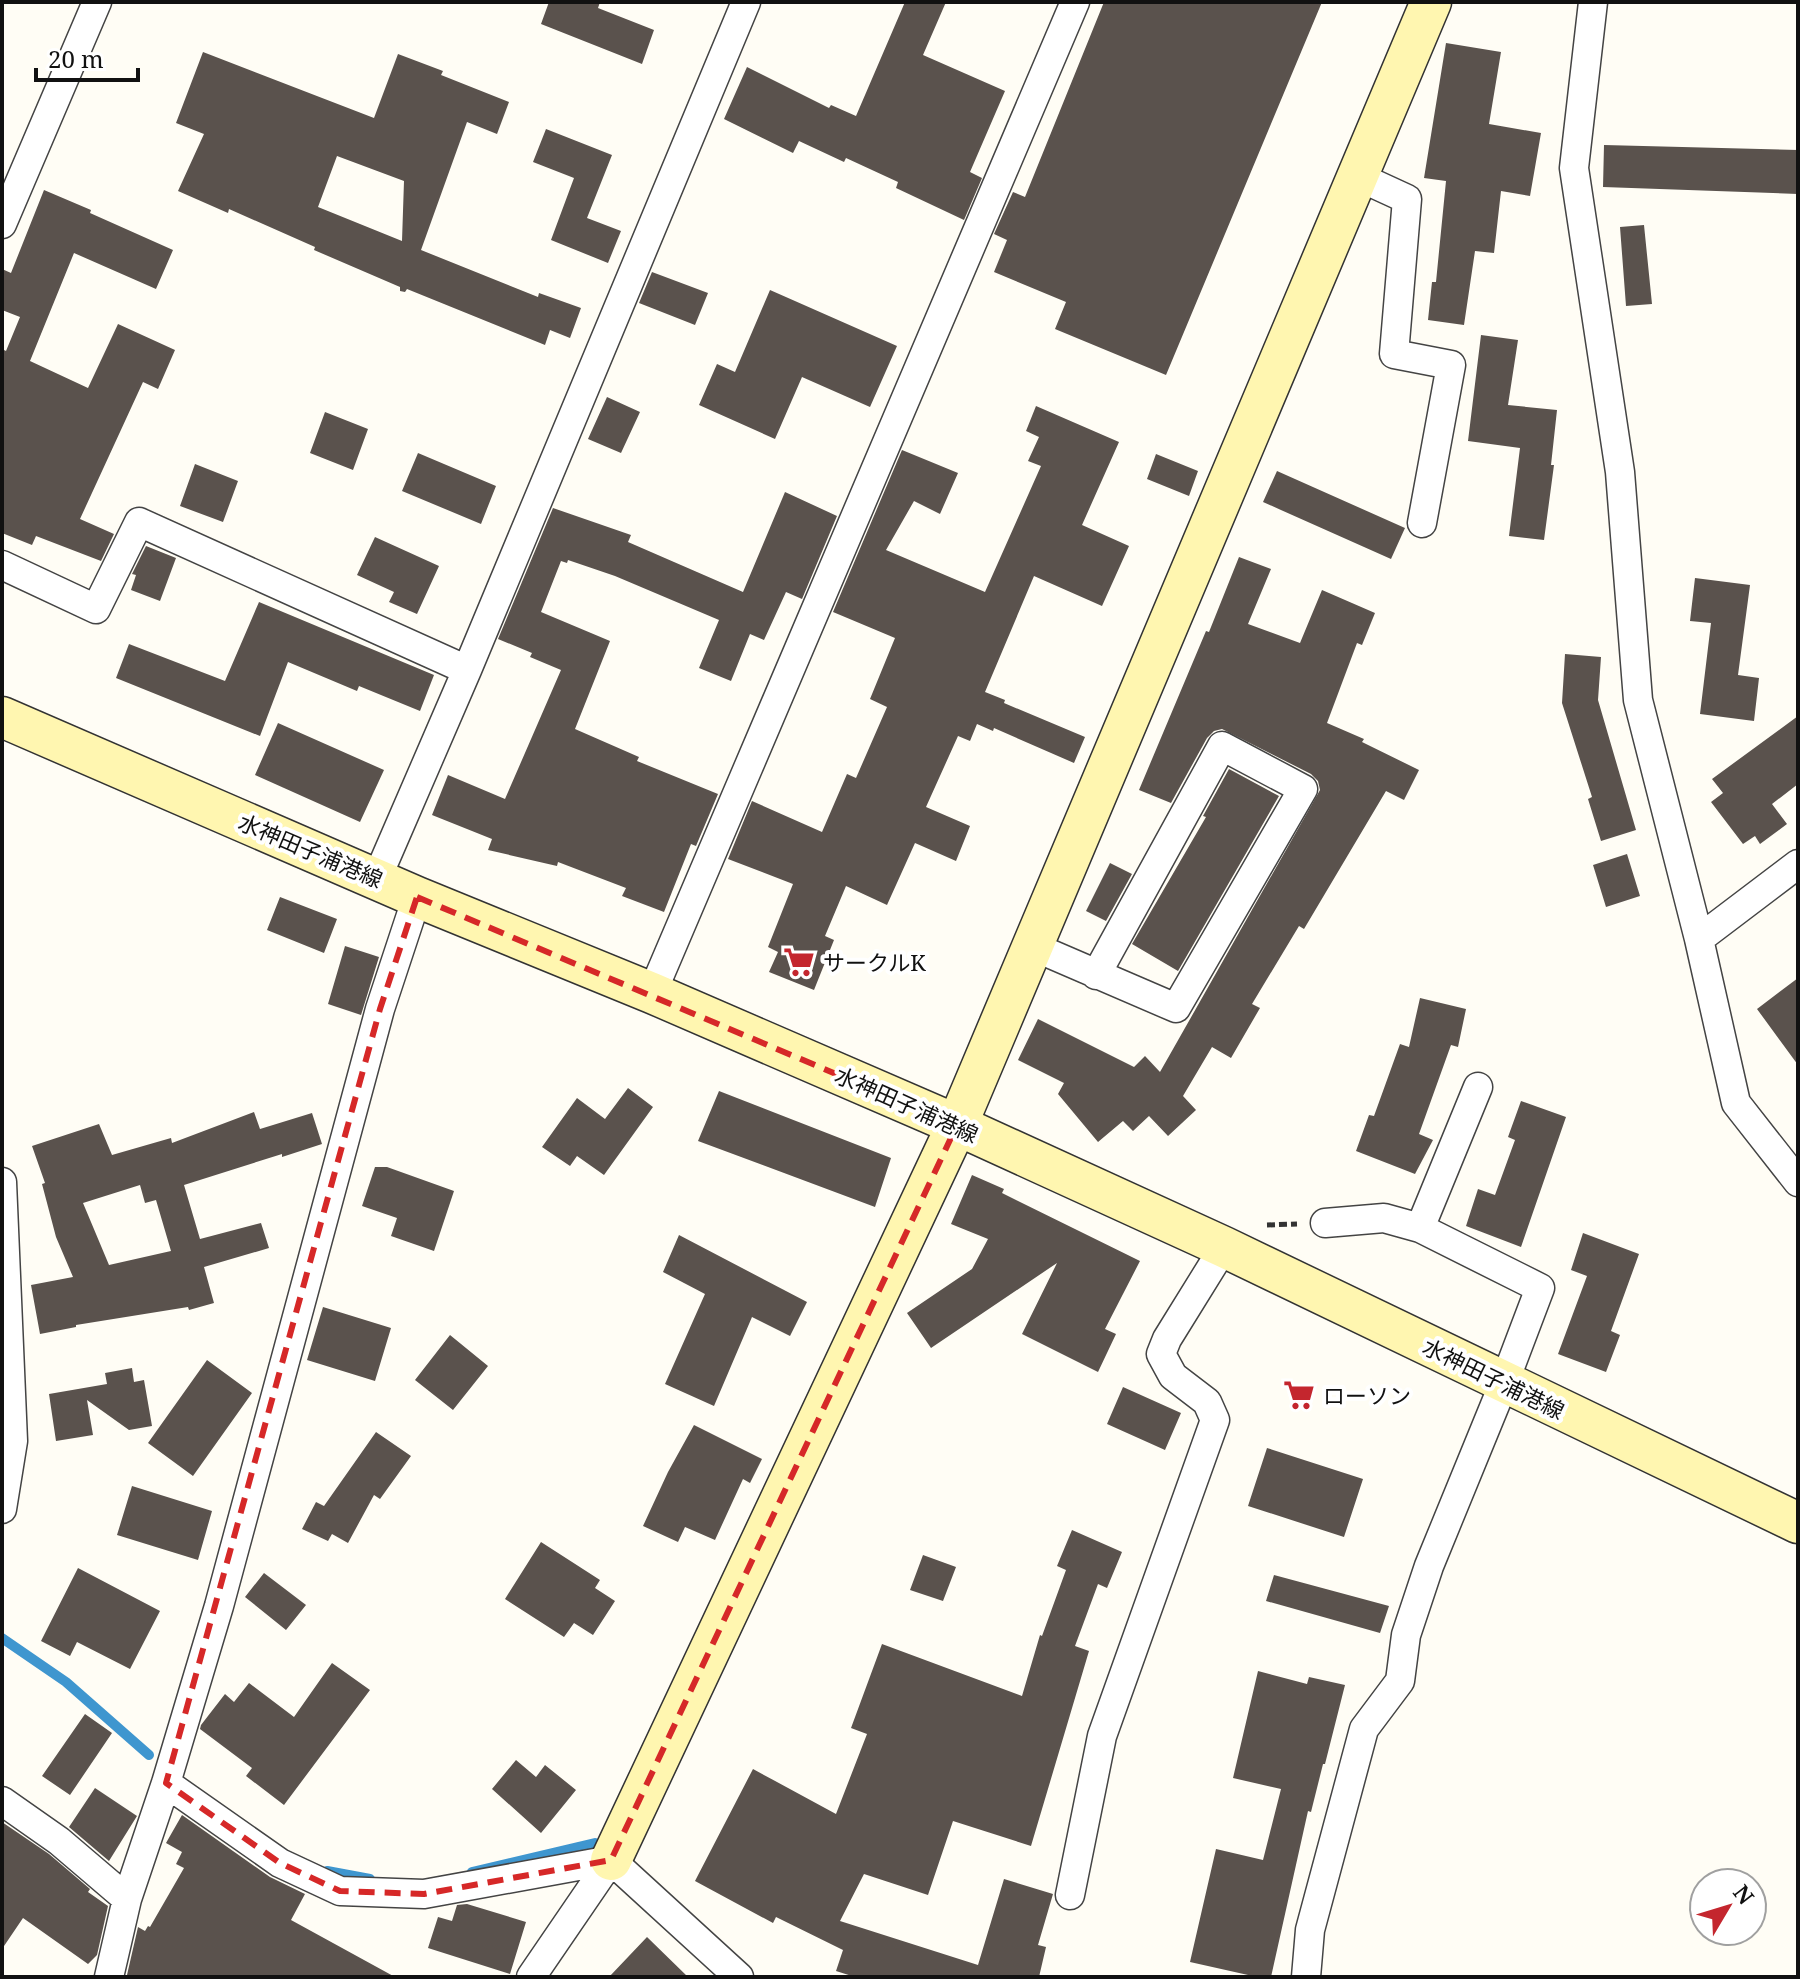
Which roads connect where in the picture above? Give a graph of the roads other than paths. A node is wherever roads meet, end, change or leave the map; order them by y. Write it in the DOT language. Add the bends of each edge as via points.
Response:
graph roads {
  1 [pos="97,2"];
  2 [pos="746,2"];
  3 [pos="1075,2"];
  4 [pos="1431,2"];
  5 [pos="1593,2"];
  6 [pos="1357,176"];
  7 [pos="2,224"];
  8 [pos="1422,523"];
  9 [pos="2,565"];
  10 [pos="467,670"];
  11 [pos="2,717"];
  12 [pos="1798,864"];
  13 [pos="377,878"];
  14 [pos="417,897"];
  15 [pos="1699,939"];
  16 [pos="1032,946"];
  17 [pos="1096,975"];
  18 [pos="652,993"];
  19 [pos="1478,1087"];
  20 [pos="957,1125"];
  21 [pos="2,1182"];
  22 [pos="1798,1182"];
  23 [pos="1325,1223"];
  24 [pos="1420,1228"];
  25 [pos="1224,1247"];
  26 [pos="1504,1383"];
  27 [pos="6,1467"];
  28 [pos="2,1509"];
  29 [pos="1798,1523"];
  30 [pos="166,1783"];
  31 [pos="2,1801"];
  32 [pos="611,1860"];
  33 [pos="1070,1895"];
  34 [pos="127,1899"];
  35 [pos="109,1977"];
  36 [pos="531,1977"];
  37 [pos="739,1977"];
  38 [pos="1306,1977"];
  1 -- 7 [label="street"];
  2 -- 10 [label="street"];
  3 -- 18 [label="street"];
  4 -- 6 [label="street"];
  5 -- 15 [label="street" via="1574,168 1620,472 1638,700"];
  6 -- 8 [label="street" via="1407,199 1394,354 1451,365"];
  6 -- 16 [label="street"];
  9 -- 10 [label="street" via="96,609 139,522"];
  10 -- 13 [label="street"];
  11 -- 13 [label="street, 水神田子浦港線"];
  12 -- 15 [label="street"];
  13 -- 14 [label="street, 水神田子浦港線"];
  14 -- 18 [label="street, 水神田子浦港線"];
  14 -- 30 [label="street" via="380,1009"];
  15 -- 22 [label="street" via="1736,1103"];
  16 -- 17 [label="street"];
  16 -- 20 [label="street"];
  17 -- 17 [label="street" via="1222,746 1303,789 1176,1008"];
  18 -- 20 [label="street, 水神田子浦港線"];
  19 -- 24 [label="street"];
  20 -- 25 [label="street, 水神田子浦港線"];
  20 -- 32 [label="street"];
  21 -- 27 [label="street" via="13,1441"];
  23 -- 24 [label="street" via="1384,1218"];
  24 -- 26 [label="street" via="1540,1288"];
  25 -- 26 [label="street, 水神田子浦港線"];
  25 -- 33 [label="street" via="1161,1354 1173,1376 1207,1402 1215,1420 1102,1736"];
  26 -- 29 [label="street, 水神田子浦港線"];
  26 -- 38 [label="street" via="1429,1566 1406,1635 1400,1681 1364,1729 1310,1930"];
  27 -- 28 [label="street"];
  30 -- 32 [label="street" via="280,1863 340,1891 424,1894"];
  30 -- 34 [label="street"];
  31 -- 34 [label="street"];
  32 -- 36 [label="street"];
  32 -- 37 [label="street"];
  34 -- 35 [label="street"];
}
